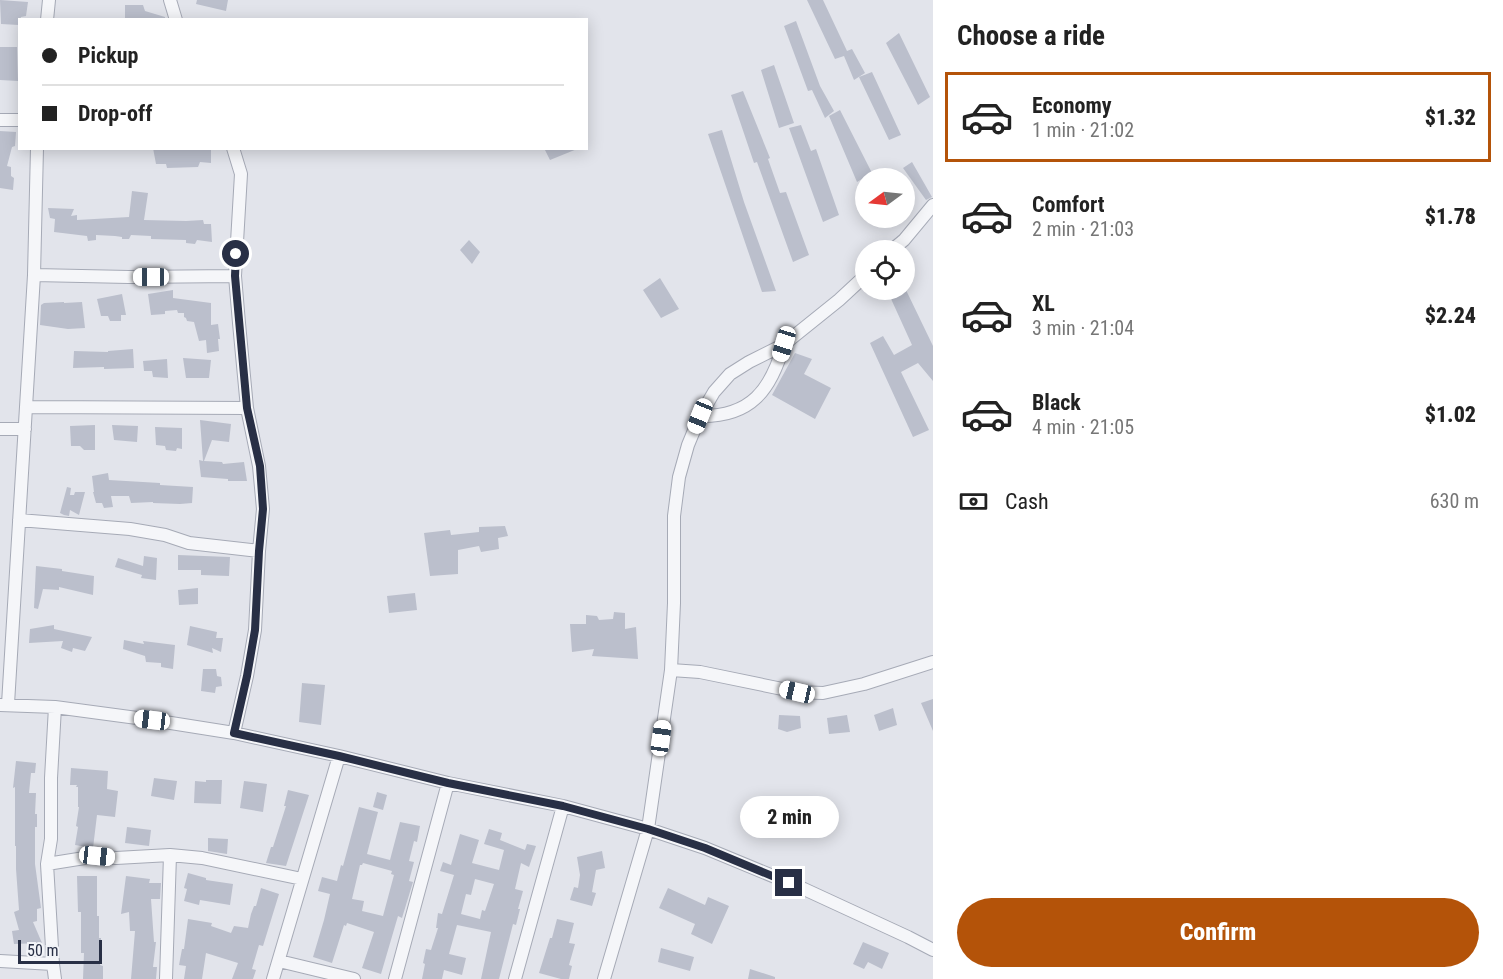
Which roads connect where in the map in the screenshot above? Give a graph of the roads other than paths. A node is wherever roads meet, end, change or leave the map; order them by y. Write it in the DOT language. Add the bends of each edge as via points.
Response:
graph roads {
  1 [pos="49,0"];
  2 [pos="170,0"];
  3 [pos="47,18"];
  4 [pos="175,18"];
  5 [pos="0,120"];
  6 [pos="18,120"];
  7 [pos="37,150"];
  8 [pos="234,150"];
  9 [pos="933,205"];
  10 [pos="904,240"];
  11 [pos="34,275"];
  12 [pos="235,276"];
  13 [pos="855,285"];
  14 [pos="784,344"];
  15 [pos="26,407"];
  16 [pos="247,408"];
  17 [pos="700,416"];
  18 [pos="0,429"];
  19 [pos="25,429"];
  20 [pos="20,520"];
  21 [pos="259,551"];
  22 [pos="933,662"];
  23 [pos="670,670"];
  24 [pos="4,704"];
  25 [pos="55,706"];
  26 [pos="234,733"];
  27 [pos="339,756"];
  28 [pos="448,783"];
  29 [pos="563,806"];
  30 [pos="648,829"];
  31 [pos="170,855"];
  32 [pos="48,864"];
  33 [pos="302,879"];
  34 [pos="933,950"];
  35 [pos="0,961"];
  36 [pos="279,961"];
  37 [pos="53,964"];
  38 [pos="55,979"];
  39 [pos="166,979"];
  40 [pos="273,979"];
  41 [pos="354,979"];
  42 [pos="395,979"];
  43 [pos="515,979"];
  44 [pos="604,979"];
  1 -- 3 [label="street"];
  2 -- 4 [label="street"];
  5 -- 6 [label="street"];
  7 -- 11 [label="street"];
  8 -- 12 [label="street" via="241,174"];
  9 -- 10 [label="street"];
  11 -- 12 [label="street"];
  11 -- 15 [label="street"];
  12 -- 16 [label="street"];
  13 -- 14 [label="street"];
  14 -- 17 [label="street" via="730,374"];
  14 -- 17 [label="street" via="769,383 756,399 723,415"];
  15 -- 16 [label="street"];
  15 -- 19 [label="street"];
  16 -- 21 [label="street" via="260,466 263,509"];
  17 -- 23 [label="street" via="679,477"];
  18 -- 19 [label="street"];
  19 -- 20 [label="street"];
  20 -- 21 [label="street" via="130,529 189,543"];
  20 -- 24 [label="street"];
  21 -- 26 [label="street" via="255,630"];
  22 -- 23 [label="street" via="823,693"];
  23 -- 30 [label="street"];
  24 -- 25 [label="street"];
  25 -- 26 [label="street"];
  25 -- 32 [label="street"];
  26 -- 27 [label="street"];
  27 -- 28 [label="street"];
  27 -- 33 [label="street"];
  28 -- 29 [label="street"];
  28 -- 42 [label="street"];
  29 -- 30 [label="street"];
  29 -- 43 [label="street"];
  30 -- 34 [label="street" via="759,870"];
  30 -- 44 [label="street"];
  31 -- 32 [label="street" via="97,856"];
  31 -- 33 [label="street"];
  31 -- 39 [label="street"];
  32 -- 37 [label="street"];
  33 -- 36 [label="street"];
  35 -- 37 [label="street"];
  36 -- 40 [label="street"];
  36 -- 41 [label="street"];
  37 -- 38 [label="street"];
}
